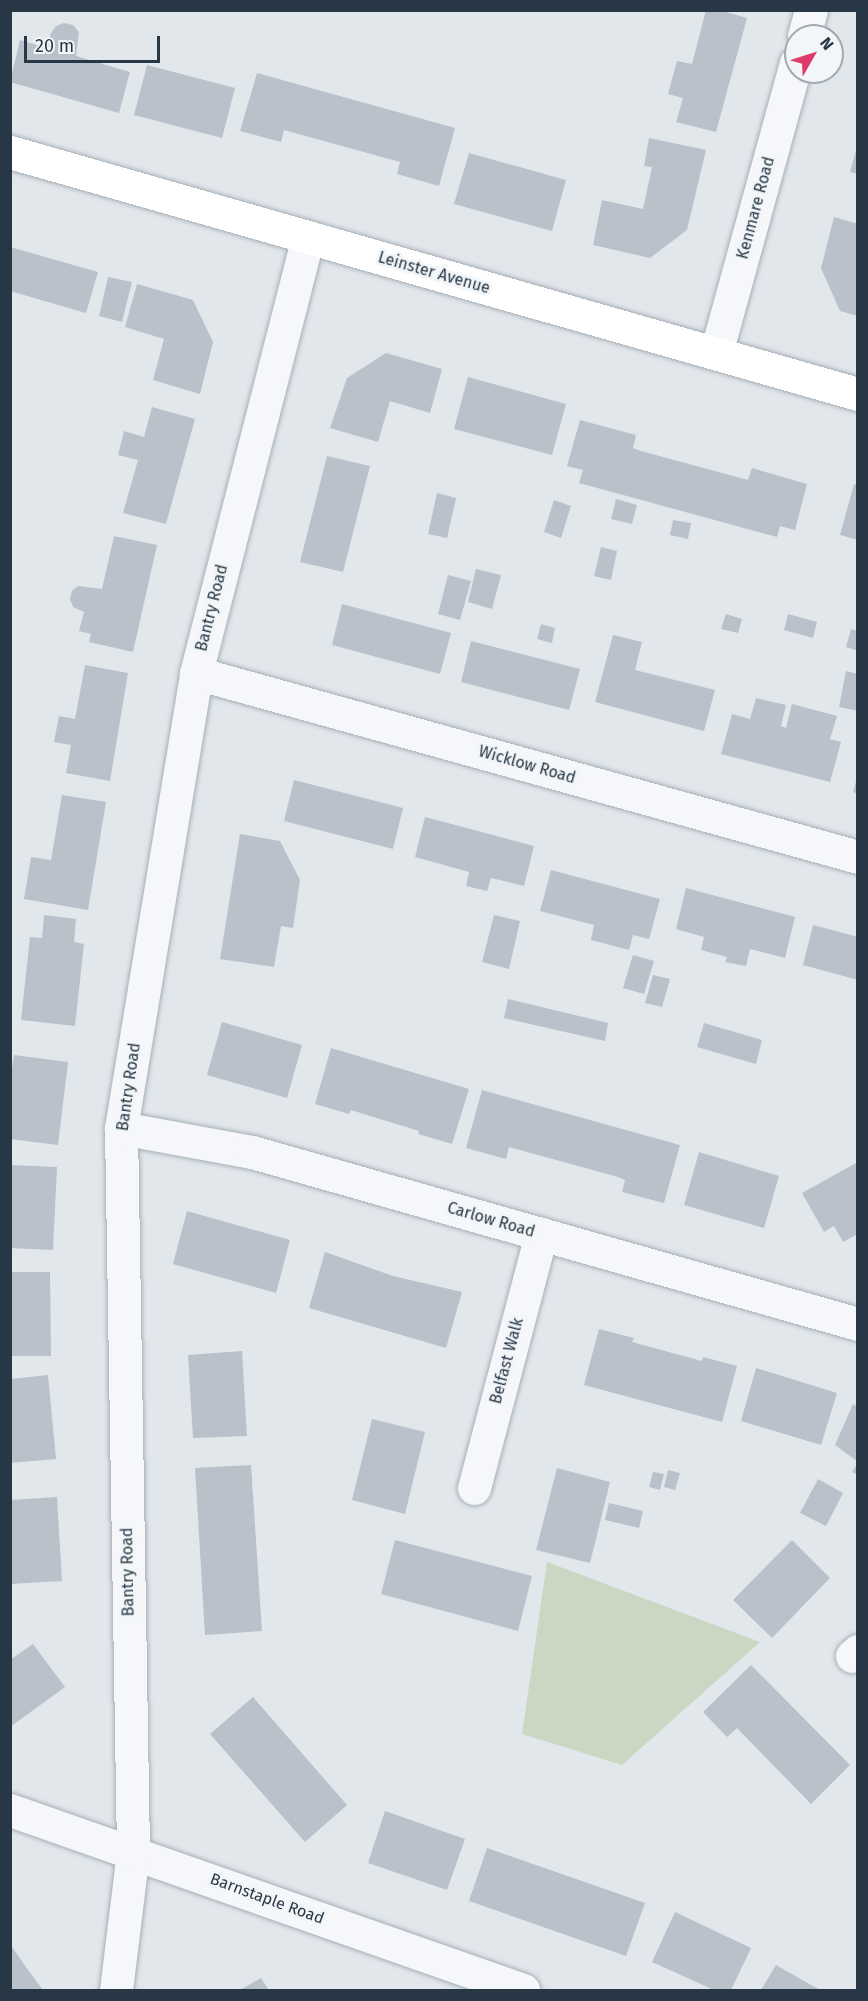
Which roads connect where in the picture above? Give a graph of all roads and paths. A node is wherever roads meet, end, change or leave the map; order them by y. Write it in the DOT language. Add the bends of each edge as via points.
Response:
graph roads {
  1 [pos="790,84"];
  2 [pos="10,152"];
  3 [pos="308,237"];
  4 [pos="716,353"];
  5 [pos="858,394"];
  6 [pos="196,673"];
  7 [pos="858,857"];
  8 [pos="121,1128"];
  9 [pos="541,1234"];
  10 [pos="858,1324"];
  11 [pos="474,1488"];
  12 [pos="10,1810"];
  13 [pos="133,1851"];
  14 [pos="116,1990"];
  15 [pos="523,1990"];
  1 -- 4 [label="street, Kenmare Road"];
  2 -- 3 [label="street, Leinster Avenue"];
  3 -- 4 [label="street, Leinster Avenue"];
  3 -- 6 [label="street, Bantry Road"];
  4 -- 5 [label="street, Leinster Avenue"];
  6 -- 7 [label="street, Wicklow Road"];
  6 -- 8 [label="street, Bantry Road"];
  8 -- 9 [label="street, Carlow Road" via="252,1152"];
  8 -- 13 [label="street, Bantry Road"];
  9 -- 10 [label="street, Carlow Road"];
  9 -- 11 [label="street, Belfast Walk"];
  12 -- 13 [label="street, Barnstaple Road"];
  13 -- 14 [label="street, Bantry Road"];
  13 -- 15 [label="street, Barnstaple Road"];
}
